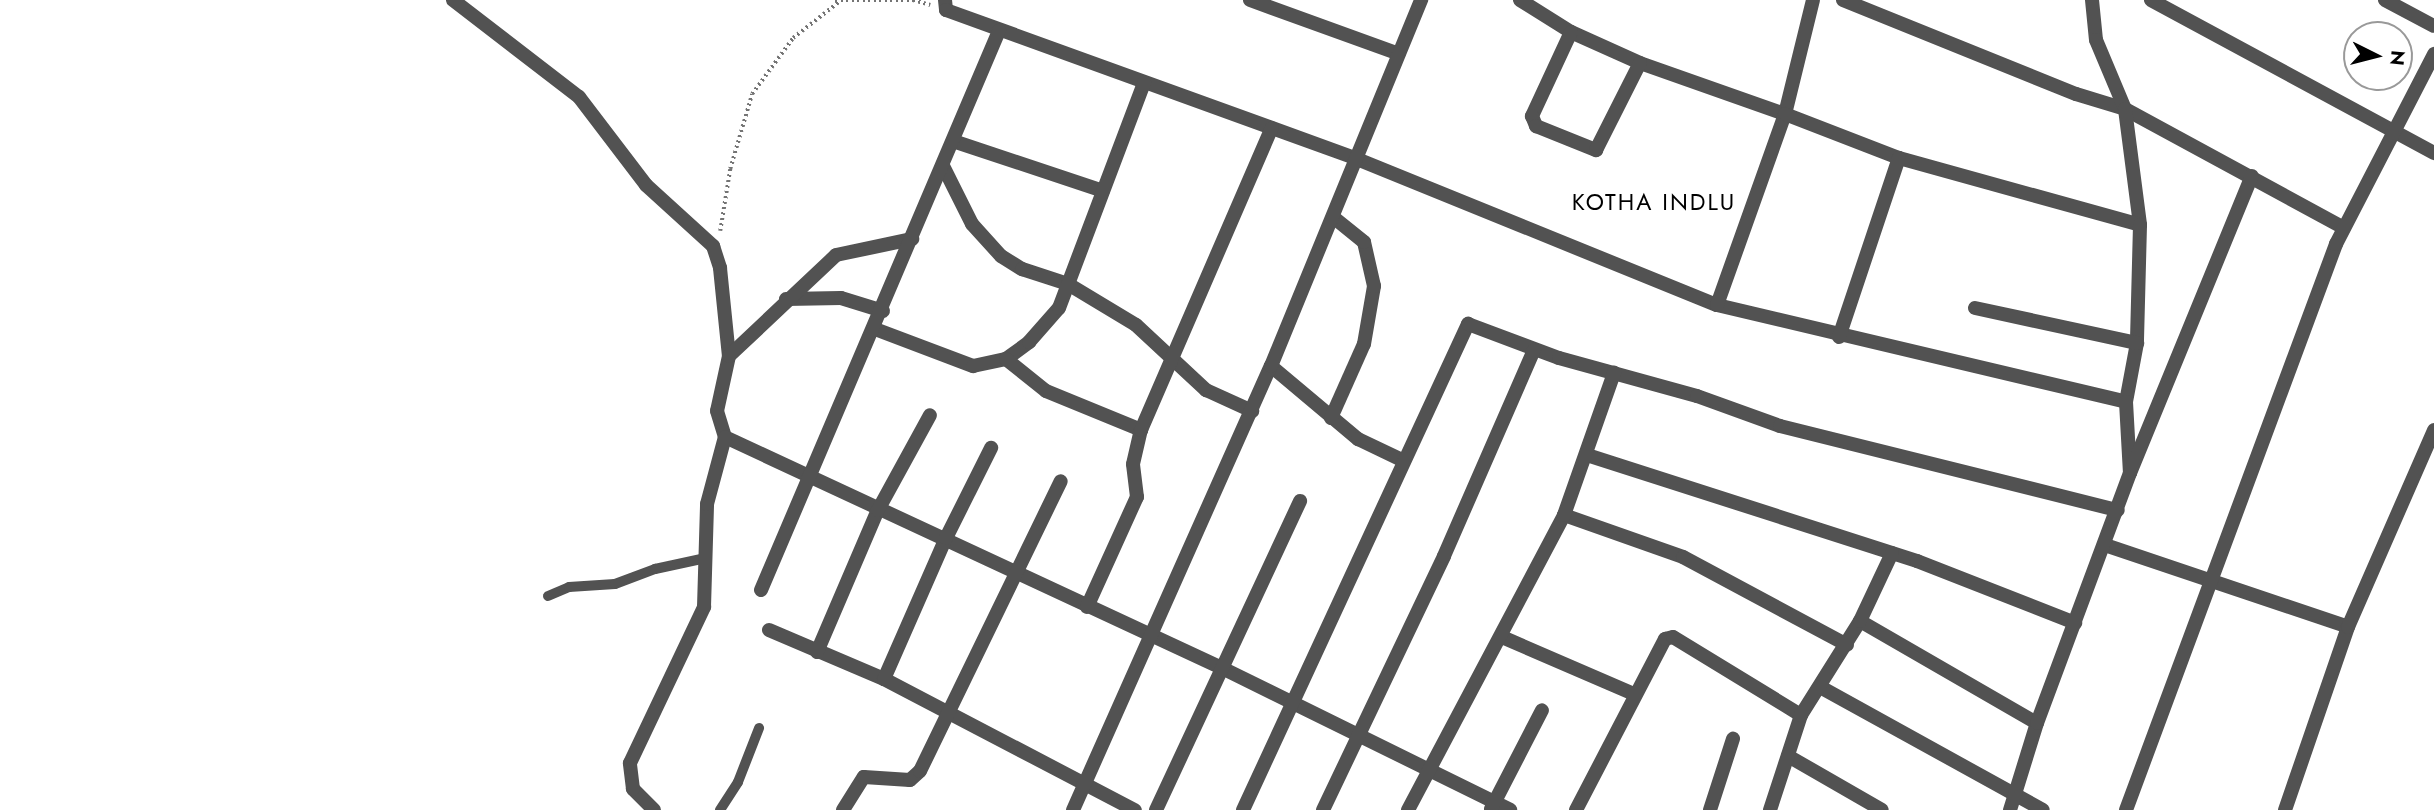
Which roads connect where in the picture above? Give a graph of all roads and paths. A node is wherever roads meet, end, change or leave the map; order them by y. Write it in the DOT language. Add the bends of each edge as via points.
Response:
graph roads {
  1 [pos="453,0"];
  2 [pos="838,0"];
  3 [pos="1250,0"];
  4 [pos="1421,0"];
  5 [pos="1520,0"];
  6 [pos="1813,0"];
  7 [pos="2092,0"];
  8 [pos="2151,0"];
  9 [pos="2385,0"];
  10 [pos="1852,2"];
  11 [pos="945,5"];
  12 [pos="2434,26"];
  13 [pos="999,31"];
  14 [pos="1571,32"];
  15 [pos="1399,54"];
  16 [pos="2434,54"];
  17 [pos="1640,63"];
  18 [pos="1144,83"];
  19 [pos="2125,109"];
  20 [pos="1785,114"];
  21 [pos="1272,128"];
  22 [pos="2393,133"];
  23 [pos="953,141"];
  24 [pos="2434,153"];
  25 [pos="1899,158"];
  26 [pos="1357,159"];
  27 [pos="943,166"];
  28 [pos="2252,176"];
  29 [pos="1103,191"];
  30 [pos="1333,217"];
  31 [pos="2140,225"];
  32 [pos="2344,228"];
  33 [pos="912,239"];
  34 [pos="717,254"];
  35 [pos="1068,284"];
  36 [pos="786,299"];
  37 [pos="1717,305"];
  38 [pos="1975,308"];
  39 [pos="883,311"];
  40 [pos="874,329"];
  41 [pos="1839,337"];
  42 [pos="2137,343"];
  43 [pos="1535,350"];
  44 [pos="729,356"];
  45 [pos="1175,357"];
  46 [pos="1006,359"];
  47 [pos="1271,366"];
  48 [pos="1614,373"];
  49 [pos="2126,402"];
  50 [pos="1251,411"];
  51 [pos="930,415"];
  52 [pos="1331,418"];
  53 [pos="1141,430"];
  54 [pos="2434,430"];
  55 [pos="725,437"];
  56 [pos="991,448"];
  57 [pos="1587,455"];
  58 [pos="1402,460"];
  59 [pos="2130,473"];
  60 [pos="809,476"];
  61 [pos="1061,481"];
  62 [pos="1300,501"];
  63 [pos="878,510"];
  64 [pos="2118,510"];
  65 [pos="1564,515"];
  66 [pos="946,538"];
  67 [pos="2105,545"];
  68 [pos="1892,553"];
  69 [pos="706,558"];
  70 [pos="1014,574"];
  71 [pos="2208,583"];
  72 [pos="761,590"];
  73 [pos="548,596"];
  74 [pos="1087,607"];
  75 [pos="1860,621"];
  76 [pos="2075,623"];
  77 [pos="2348,627"];
  78 [pos="769,629"];
  79 [pos="1154,636"];
  80 [pos="1502,638"];
  81 [pos="1847,645"];
  82 [pos="817,652"];
  83 [pos="1224,669"];
  84 [pos="884,679"];
  85 [pos="1822,688"];
  86 [pos="1634,694"];
  87 [pos="1291,703"];
  88 [pos="1542,709"];
  89 [pos="1801,715"];
  90 [pos="949,717"];
  91 [pos="2037,723"];
  92 [pos="759,728"];
  93 [pos="1360,734"];
  94 [pos="1733,738"];
  95 [pos="1788,756"];
  96 [pos="1427,772"];
  97 [pos="1086,784"];
  98 [pos="2015,794"];
  99 [pos="1493,806"];
  100 [pos="654,810"];
  101 [pos="720,810"];
  102 [pos="843,810"];
  103 [pos="1073,810"];
  104 [pos="1135,810"];
  105 [pos="1156,810"];
  106 [pos="1242,810"];
  107 [pos="1323,810"];
  108 [pos="1408,810"];
  109 [pos="1510,810"];
  110 [pos="1576,810"];
  111 [pos="1710,810"];
  112 [pos="1770,810"];
  113 [pos="1882,810"];
  114 [pos="2010,810"];
  115 [pos="2043,810"];
  116 [pos="2126,810"];
  117 [pos="2285,810"];
  1 -- 34 [label="street" via="579,97 646,185"];
  2 -- 11 [label="path" via="913,0"];
  2 -- 34 [label="path" via="793,38 752,94 730,169"];
  3 -- 15 [label="street"];
  4 -- 15 [label="street"];
  5 -- 14 [label="street"];
  6 -- 20 [label="street"];
  7 -- 19 [label="street" via="2096,40"];
  8 -- 22 [label="street"];
  9 -- 12 [label="street"];
  10 -- 19 [label="street" via="2076,94"];
  11 -- 13 [label="street"];
  13 -- 18 [label="street"];
  13 -- 23 [label="street"];
  14 -- 17 [label="street"];
  14 -- 17 [label="street" via="1532,116 1536,126 1592,150 1600,148"];
  15 -- 26 [label="street"];
  16 -- 22 [label="street"];
  17 -- 20 [label="street"];
  18 -- 21 [label="street"];
  18 -- 29 [label="street"];
  19 -- 28 [label="street"];
  19 -- 31 [label="street"];
  20 -- 25 [label="street"];
  20 -- 37 [label="street"];
  21 -- 26 [label="street"];
  21 -- 45 [label="street"];
  22 -- 24 [label="street"];
  22 -- 32 [label="street"];
  23 -- 27 [label="street"];
  23 -- 29 [label="street"];
  25 -- 31 [label="street"];
  25 -- 41 [label="street"];
  26 -- 30 [label="street"];
  26 -- 37 [label="street"];
  27 -- 33 [label="street"];
  27 -- 35 [label="street" via="972,223 1001,256 1021,269"];
  28 -- 32 [label="street"];
  28 -- 59 [label="street"];
  29 -- 35 [label="street"];
  30 -- 47 [label="street"];
  30 -- 52 [label="street" via="1364,242 1374,286 1364,344"];
  31 -- 42 [label="street"];
  32 -- 71 [label="street"];
  33 -- 36 [label="street" via="835,256"];
  33 -- 39 [label="street"];
  34 -- 44 [label="street"];
  35 -- 45 [label="street" via="1136,325"];
  35 -- 46 [label="street" via="1059,309 1046,325"];
  36 -- 39 [label="street" via="841,298"];
  36 -- 44 [label="street"];
  37 -- 41 [label="street"];
  38 -- 42 [label="street"];
  39 -- 40 [label="street"];
  40 -- 46 [label="street" via="973,366"];
  40 -- 60 [label="street"];
  41 -- 49 [label="street"];
  42 -- 49 [label="street"];
  43 -- 48 [label="street"];
  43 -- 58 [label="street" via="1474,323 1463,327"];
  43 -- 93 [label="street"];
  44 -- 55 [label="street" via="717,411"];
  45 -- 50 [label="street" via="1206,390"];
  45 -- 53 [label="street"];
  46 -- 53 [label="street" via="1046,391"];
  47 -- 50 [label="street"];
  47 -- 52 [label="street"];
  48 -- 57 [label="street"];
  48 -- 64 [label="street" via="1780,426"];
  49 -- 59 [label="street"];
  50 -- 79 [label="street"];
  51 -- 63 [label="street"];
  52 -- 58 [label="street" via="1358,439"];
  53 -- 74 [label="street" via="1133,464 1137,496"];
  54 -- 77 [label="street"];
  55 -- 60 [label="street"];
  55 -- 69 [label="street" via="707,504"];
  56 -- 66 [label="street"];
  57 -- 65 [label="street"];
  57 -- 68 [label="street" via="1703,488"];
  58 -- 87 [label="street"];
  59 -- 64 [label="street"];
  60 -- 63 [label="street"];
  60 -- 72 [label="street"];
  61 -- 70 [label="street"];
  62 -- 83 [label="street"];
  63 -- 66 [label="street"];
  63 -- 82 [label="street"];
  64 -- 67 [label="street"];
  65 -- 80 [label="street"];
  65 -- 81 [label="street" via="1683,557"];
  66 -- 70 [label="street"];
  66 -- 84 [label="street"];
  67 -- 71 [label="street"];
  67 -- 76 [label="street"];
  68 -- 75 [label="street"];
  68 -- 76 [label="street"];
  69 -- 73 [label="lane" via="615,584 569,587"];
  69 -- 100 [label="street" via="699,622 631,762 633,789"];
  70 -- 74 [label="street"];
  70 -- 90 [label="street"];
  71 -- 77 [label="street"];
  71 -- 116 [label="street"];
  74 -- 79 [label="street"];
  75 -- 81 [label="street"];
  75 -- 91 [label="street"];
  76 -- 91 [label="street"];
  77 -- 117 [label="street"];
  78 -- 82 [label="street"];
  79 -- 83 [label="street"];
  79 -- 97 [label="street"];
  80 -- 86 [label="street"];
  80 -- 96 [label="street"];
  81 -- 85 [label="street"];
  82 -- 84 [label="street"];
  83 -- 87 [label="street"];
  83 -- 105 [label="street"];
  84 -- 90 [label="street"];
  85 -- 89 [label="street"];
  85 -- 98 [label="street"];
  86 -- 89 [label="street" via="1657,648 1673,637"];
  86 -- 110 [label="street"];
  87 -- 93 [label="street"];
  87 -- 106 [label="street"];
  88 -- 99 [label="street"];
  89 -- 95 [label="street"];
  90 -- 97 [label="street"];
  90 -- 102 [label="street" via="914,778 864,777"];
  91 -- 98 [label="street"];
  92 -- 101 [label="lane" via="738,782"];
  93 -- 96 [label="street"];
  93 -- 107 [label="street"];
  94 -- 111 [label="street"];
  95 -- 112 [label="street"];
  95 -- 113 [label="street"];
  96 -- 99 [label="street"];
  96 -- 108 [label="street"];
  97 -- 103 [label="street"];
  97 -- 104 [label="street"];
  98 -- 114 [label="street"];
  98 -- 115 [label="street"];
  99 -- 109 [label="street"];
}
